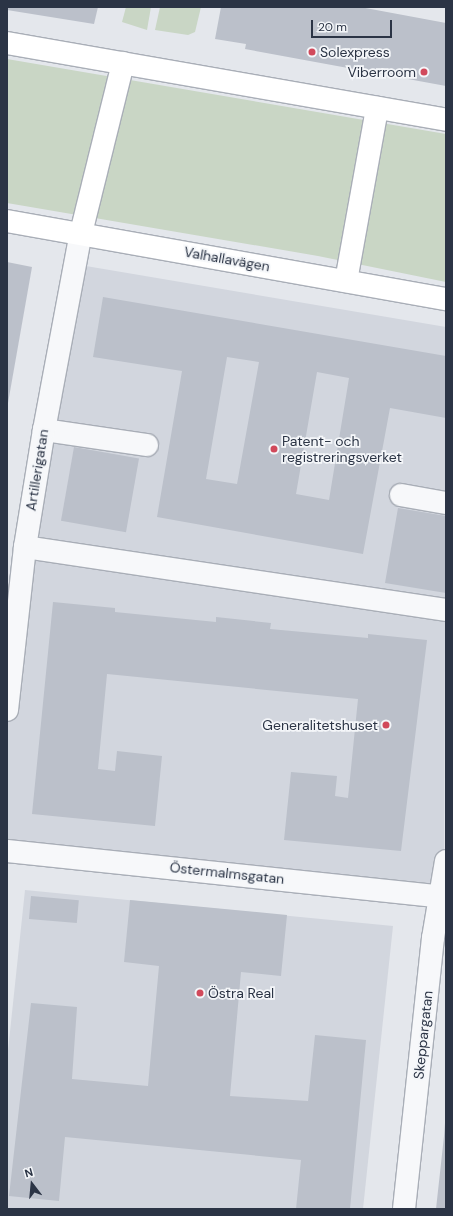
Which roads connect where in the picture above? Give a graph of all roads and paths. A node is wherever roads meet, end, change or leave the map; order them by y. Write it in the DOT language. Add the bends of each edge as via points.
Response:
graph roads {
  1 [pos="7,43"];
  2 [pos="123,63"];
  3 [pos="377,108"];
  4 [pos="446,120"];
  5 [pos="7,221"];
  6 [pos="81,233"];
  7 [pos="346,281"];
  8 [pos="446,299"];
  9 [pos="44,430"];
  10 [pos="147,444"];
  11 [pos="401,495"];
  12 [pos="446,503"];
  13 [pos="25,547"];
  14 [pos="446,610"];
  15 [pos="7,710"];
  16 [pos="7,851"];
  17 [pos="446,861"];
  18 [pos="443,897"];
  19 [pos="404,1209"];
  1 -- 2 [label="main road"];
  2 -- 3 [label="main road"];
  2 -- 6 [label="main road"];
  3 -- 4 [label="main road"];
  3 -- 7 [label="main road"];
  5 -- 6 [label="main road, Valhallavägen"];
  6 -- 7 [label="main road, Valhallavägen"];
  6 -- 9 [label="street, Artillerigatan"];
  7 -- 8 [label="main road, Valhallavägen"];
  9 -- 10 [label="street"];
  9 -- 13 [label="street, Artillerigatan"];
  11 -- 12 [label="street"];
  13 -- 14 [label="street"];
  13 -- 15 [label="street, Artillerigatan"];
  16 -- 18 [label="street, Östermalmsgatan"];
  17 -- 18 [label="street, Skeppargatan"];
  18 -- 19 [label="street, Skeppargatan" via="433,938"];
}
